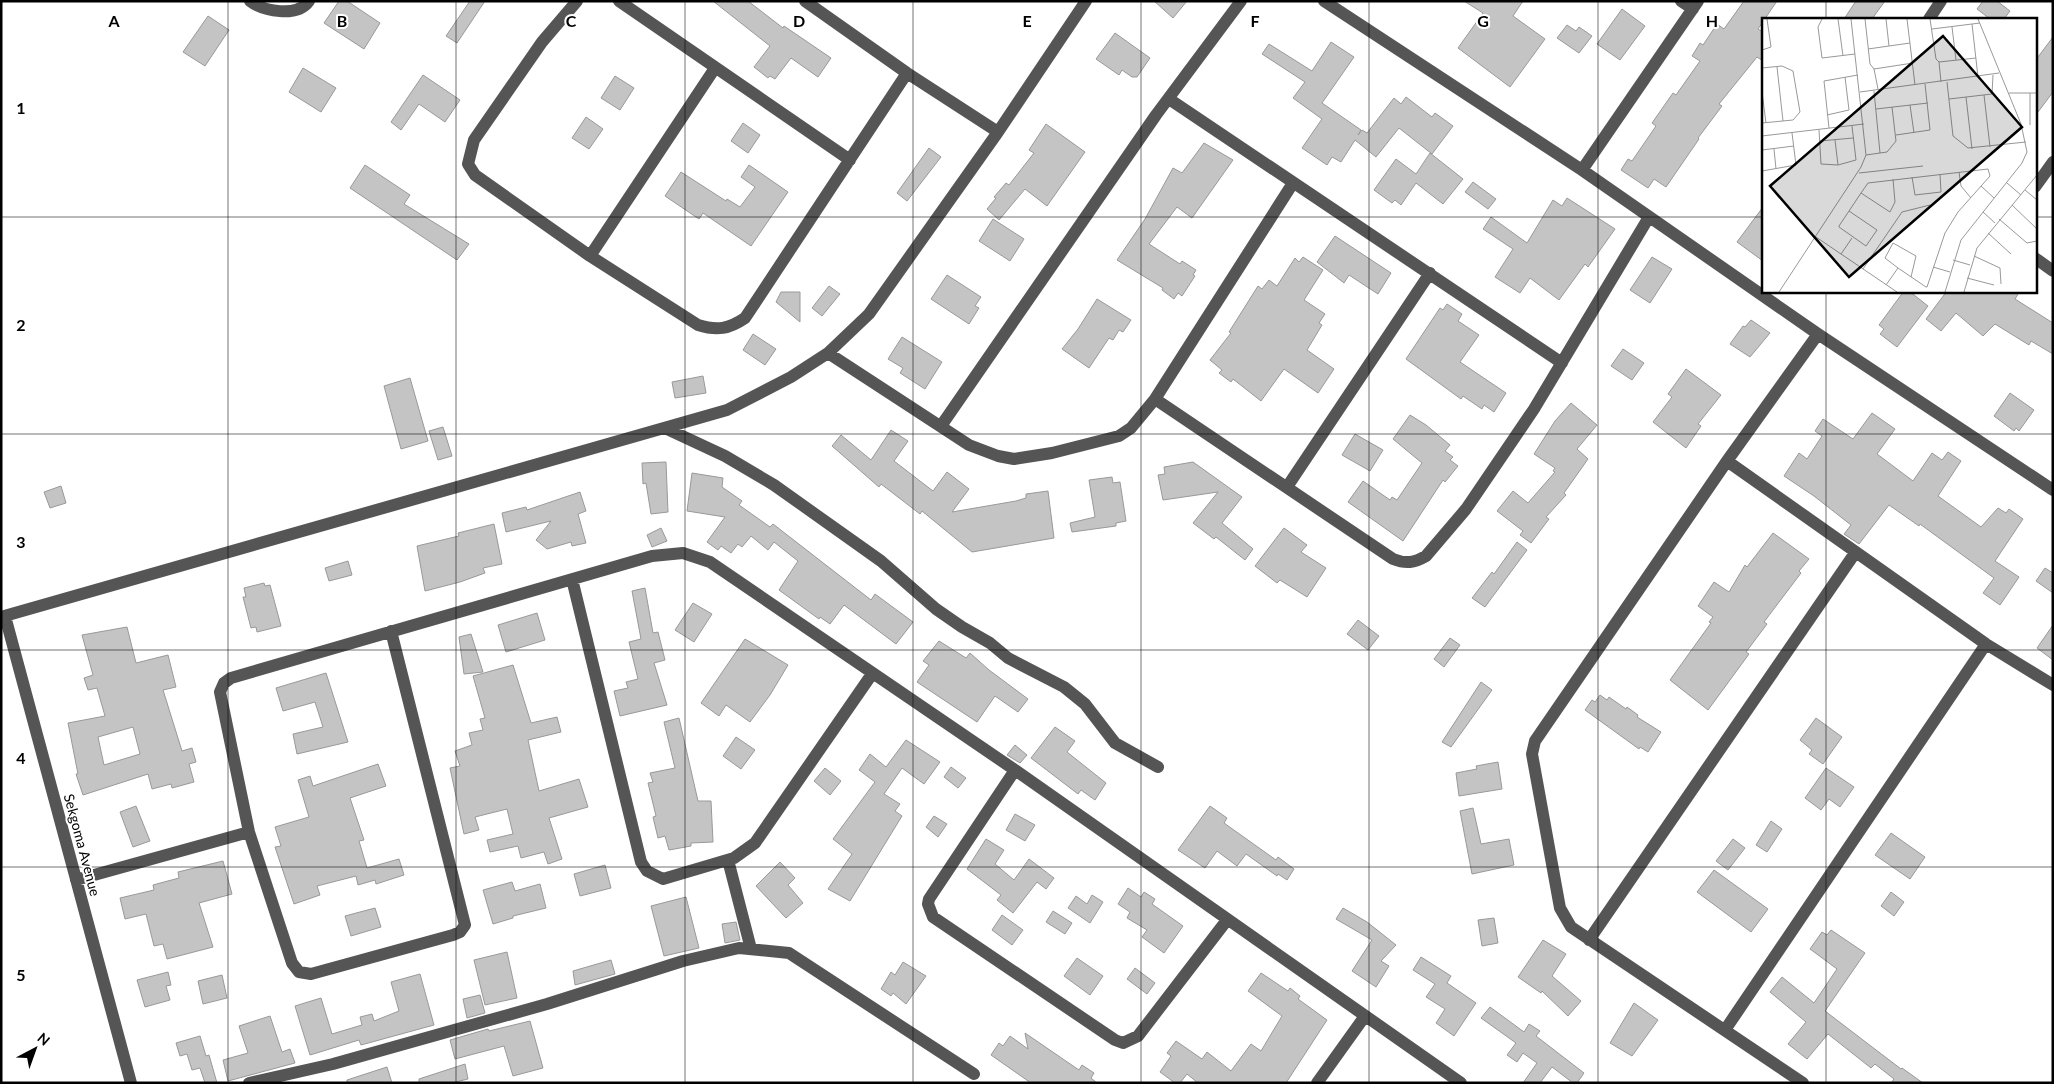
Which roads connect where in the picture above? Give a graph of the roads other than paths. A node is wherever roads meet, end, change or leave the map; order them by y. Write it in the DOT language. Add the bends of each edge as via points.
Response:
graph roads {
  1 [pos="250,1"];
  2 [pos="309,1"];
  3 [pos="577,1"];
  4 [pos="620,1"];
  5 [pos="805,1"];
  6 [pos="1086,1"];
  7 [pos="1240,1"];
  8 [pos="1324,1"];
  9 [pos="1681,1"];
  10 [pos="1941,1"];
  11 [pos="1695,5"];
  12 [pos="1930,18"];
  13 [pos="715,68"];
  14 [pos="907,73"];
  15 [pos="1169,99"];
  16 [pos="998,132"];
  17 [pos="850,160"];
  18 [pos="2053,162"];
  19 [pos="1582,170"];
  20 [pos="1293,184"];
  21 [pos="2036,186"];
  22 [pos="1649,217"];
  23 [pos="590,256"];
  24 [pos="2036,259"];
  25 [pos="2053,271"];
  26 [pos="1430,273"];
  27 [pos="1762,288"];
  28 [pos="1776,297"];
  29 [pos="1818,334"];
  30 [pos="828,353"];
  31 [pos="1562,363"];
  32 [pos="1155,399"];
  33 [pos="941,426"];
  34 [pos="665,428"];
  35 [pos="1727,461"];
  36 [pos="1287,488"];
  37 [pos="2052,488"];
  38 [pos="1855,553"];
  39 [pos="572,579"];
  40 [pos="3,616"];
  41 [pos="391,631"];
  42 [pos="1986,644"];
  43 [pos="872,674"];
  44 [pos="2053,685"];
  45 [pos="1158,767"];
  46 [pos="1015,770"];
  47 [pos="249,832"];
  48 [pos="728,860"];
  49 [pos="76,880"];
  50 [pos="1228,920"];
  51 [pos="1589,940"];
  52 [pos="751,949"];
  53 [pos="1365,1016"];
  54 [pos="1725,1030"];
  55 [pos="974,1074"];
  56 [pos="131,1083"];
  57 [pos="249,1083"];
  58 [pos="1317,1083"];
  59 [pos="1462,1083"];
  60 [pos="1802,1083"];
  1 -- 2 [label="street" via="262,8 283,11 301,8"];
  3 -- 23 [label="street" via="542,42 474,140 468,164 475,175"];
  4 -- 13 [label="street"];
  5 -- 14 [label="street"];
  6 -- 16 [label="street"];
  7 -- 15 [label="street"];
  8 -- 19 [label="street"];
  9 -- 11 [label="street"];
  10 -- 12 [label="street"];
  11 -- 19 [label="street"];
  13 -- 17 [label="street"];
  13 -- 23 [label="street"];
  14 -- 16 [label="street"];
  14 -- 17 [label="street"];
  15 -- 20 [label="street"];
  15 -- 33 [label="street"];
  16 -- 30 [label="street" via="886,291 856,327"];
  17 -- 23 [label="street" via="745,318 722,330 698,325"];
  18 -- 21 [label="street"];
  19 -- 22 [label="street"];
  20 -- 26 [label="street"];
  20 -- 32 [label="street"];
  22 -- 27 [label="street"];
  22 -- 31 [label="street"];
  24 -- 25 [label="street"];
  26 -- 31 [label="street"];
  26 -- 36 [label="street"];
  28 -- 29 [label="street"];
  29 -- 35 [label="street"];
  29 -- 37 [label="street"];
  30 -- 33 [label="street"];
  30 -- 34 [label="street" via="791,377 728,410"];
  31 -- 36 [label="street" via="1466,509 1418,561 1393,560"];
  32 -- 33 [label="street" via="1132,428 1119,436 1014,459 985,452"];
  32 -- 36 [label="street"];
  34 -- 40 [label="street"];
  34 -- 45 [label="street" via="725,456 774,486 881,561 936,609 1008,658 1064,687 1085,704 1115,742"];
  35 -- 38 [label="street"];
  35 -- 51 [label="street" via="1535,741 1532,754 1534,773 1560,908 1571,927"];
  38 -- 42 [label="street"];
  38 -- 51 [label="street"];
  39 -- 41 [label="street"];
  39 -- 43 [label="street" via="674,552 694,555 710,562"];
  39 -- 48 [label="street" via="641,862 647,871 663,879"];
  40 -- 49 [label="street, Sekgoma Avenue"];
  41 -- 47 [label="street" via="231,678 224,683 220,692"];
  41 -- 47 [label="street" via="465,920 463,929 453,935 311,974 298,972"];
  42 -- 44 [label="street"];
  42 -- 54 [label="street"];
  43 -- 46 [label="street"];
  43 -- 48 [label="street" via="755,843 744,853"];
  46 -- 50 [label="street"];
  46 -- 50 [label="street" via="929,899 933,917 1123,1043 1138,1036"];
  47 -- 49 [label="street"];
  48 -- 52 [label="street"];
  49 -- 56 [label="street, Sekgoma Avenue"];
  50 -- 53 [label="street"];
  51 -- 54 [label="street"];
  52 -- 55 [label="street" via="789,953"];
  52 -- 57 [label="street" via="739,948 683,961 538,1007 333,1064"];
  53 -- 58 [label="street"];
  53 -- 59 [label="street"];
  54 -- 60 [label="street"];
}
